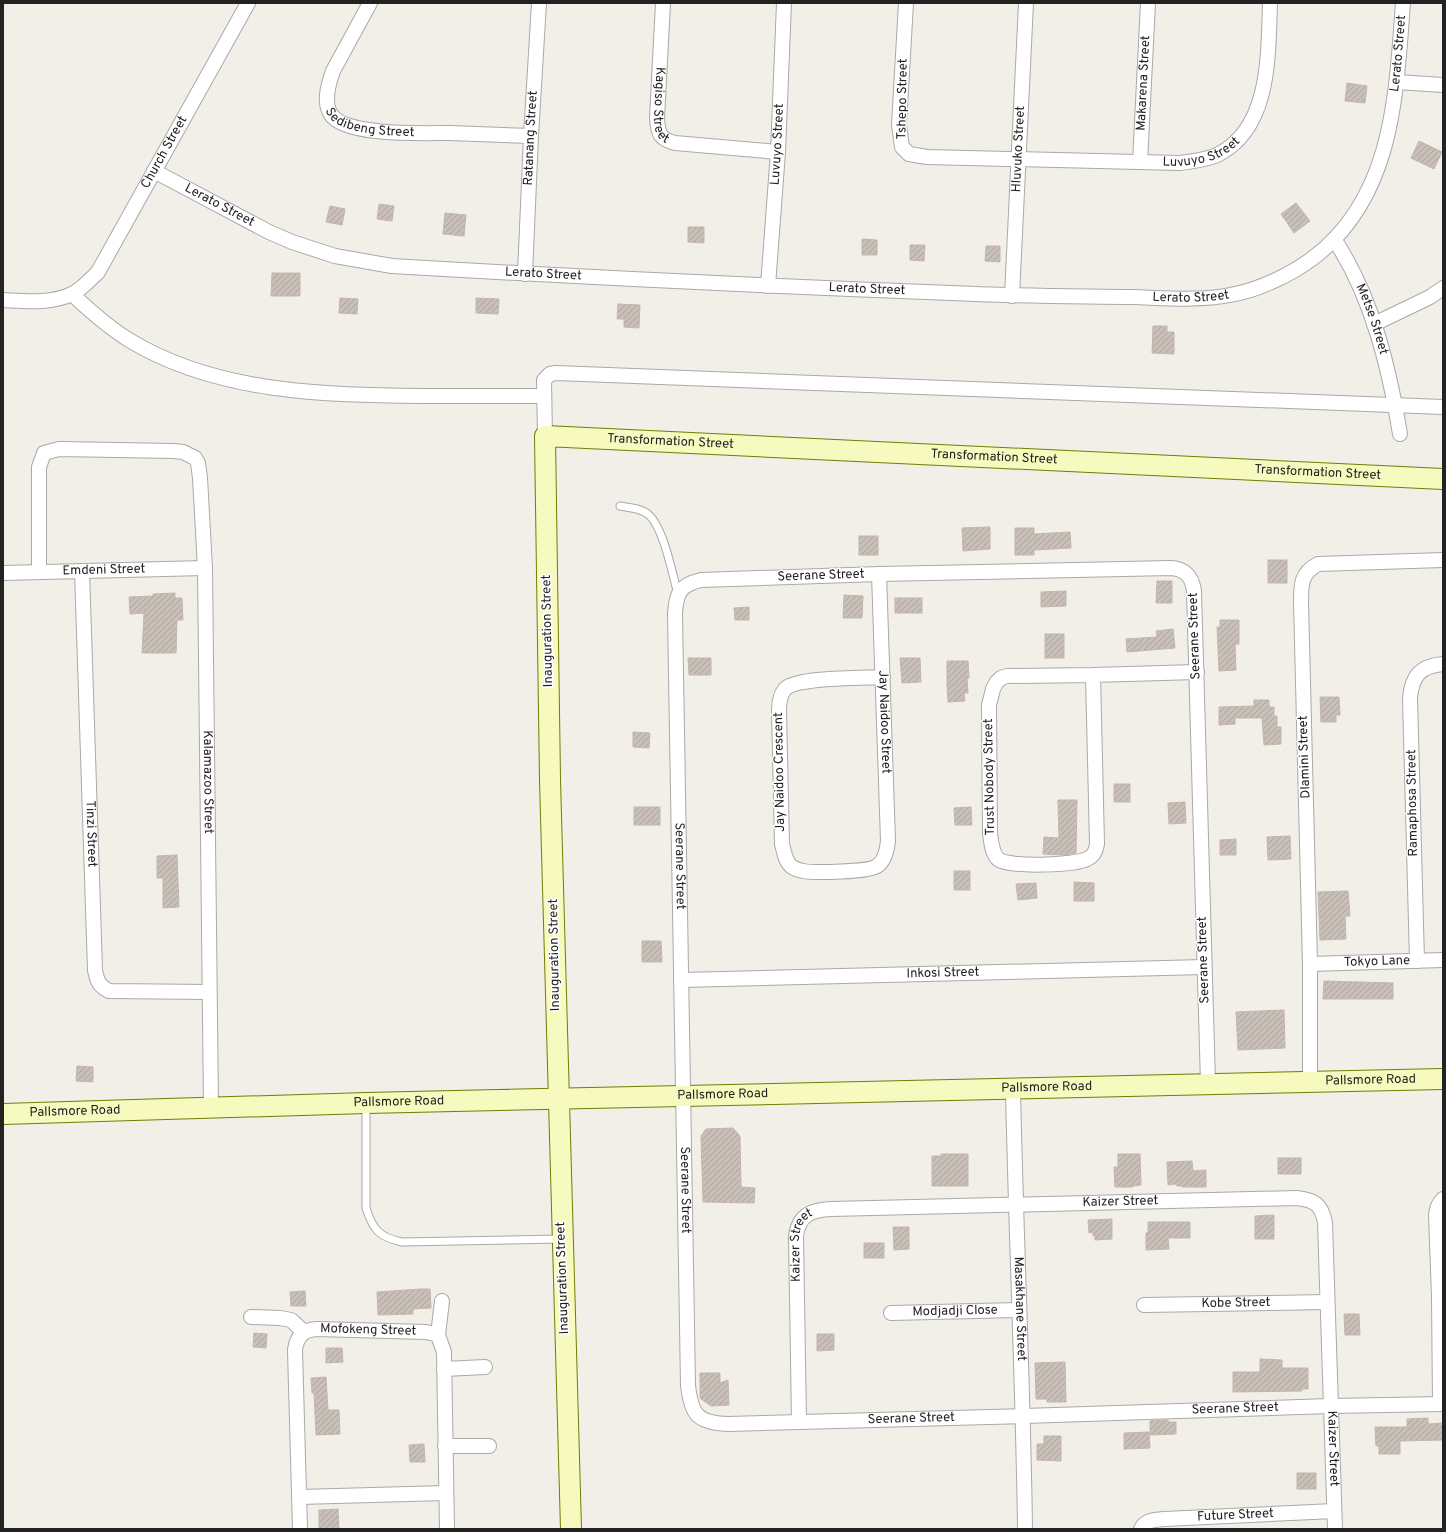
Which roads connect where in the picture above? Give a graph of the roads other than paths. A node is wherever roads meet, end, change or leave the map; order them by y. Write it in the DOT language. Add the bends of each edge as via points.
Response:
graph roads {
  1 [pos="248,3"];
  2 [pos="370,3"];
  3 [pos="539,3"];
  4 [pos="664,3"];
  5 [pos="784,3"];
  6 [pos="906,3"];
  7 [pos="1026,3"];
  8 [pos="1148,3"];
  9 [pos="1270,3"];
  10 [pos="1403,3"];
  11 [pos="1397,82"];
  12 [pos="1443,85"];
  13 [pos="531,136"];
  14 [pos="778,152"];
  15 [pos="1019,158"];
  16 [pos="1140,162"];
  17 [pos="154,171"];
  18 [pos="1334,239"];
  19 [pos="525,274"];
  20 [pos="768,286"];
  21 [pos="1443,288"];
  22 [pos="72,294"];
  23 [pos="1012,296"];
  24 [pos="3,300"];
  25 [pos="1374,324"];
  26 [pos="544,396"];
  27 [pos="1395,405"];
  28 [pos="1443,407"];
  29 [pos="1400,434"];
  30 [pos="545,436"];
  31 [pos="1443,479"];
  32 [pos="620,506"];
  33 [pos="1443,560"];
  34 [pos="205,568"];
  35 [pos="82,571"];
  36 [pos="39,572"];
  37 [pos="3,573"];
  38 [pos="879,574"];
  39 [pos="678,594"];
  40 [pos="1443,664"];
  41 [pos="1197,672"];
  42 [pos="1093,675"];
  43 [pos="883,677"];
  44 [pos="877,866"];
  45 [pos="1443,960"];
  46 [pos="1417,961"];
  47 [pos="1310,964"];
  48 [pos="1204,967"];
  49 [pos="682,980"];
  50 [pos="209,992"];
  51 [pos="1443,1079"];
  52 [pos="1310,1082"];
  53 [pos="1208,1084"];
  54 [pos="1013,1089"];
  55 [pos="683,1096"];
  56 [pos="559,1099"];
  57 [pos="366,1103"];
  58 [pos="211,1107"];
  59 [pos="3,1114"];
  60 [pos="1443,1199"];
  61 [pos="1015,1205"];
  62 [pos="562,1239"];
  63 [pos="1441,1296"];
  64 [pos="442,1301"];
  65 [pos="1327,1302"];
  66 [pos="1144,1305"];
  67 [pos="1019,1310"];
  68 [pos="892,1313"];
  69 [pos="251,1317"];
  70 [pos="304,1332"];
  71 [pos="438,1335"];
  72 [pos="484,1367"];
  73 [pos="444,1369"];
  74 [pos="1441,1404"];
  75 [pos="1330,1406"];
  76 [pos="1024,1416"];
  77 [pos="799,1421"];
  78 [pos="445,1446"];
  79 [pos="489,1446"];
  80 [pos="446,1493"];
  81 [pos="299,1497"];
  82 [pos="1334,1511"];
  83 [pos="300,1529"];
  84 [pos="447,1529"];
  85 [pos="570,1529"];
  86 [pos="1025,1529"];
  87 [pos="1141,1529"];
  88 [pos="1335,1529"];
  1 -- 17 [label="street, Church Street"];
  2 -- 13 [label="street, Sedibeng Street" via="329,82 328,108 333,116 342,123 386,132"];
  3 -- 13 [label="street, Ratanang Street"];
  4 -- 14 [label="street, Kagiso Street" via="657,118 661,136 666,141 675,143"];
  5 -- 14 [label="street, Luvuyo Street"];
  6 -- 15 [label="street, Tshepo Street" via="899,125 900,140 905,151 926,157"];
  7 -- 15 [label="street, Hluvuko Street"];
  8 -- 16 [label="street, Makarena Street"];
  9 -- 16 [label="street, Luvuyo Street" via="1262,90 1246,132 1234,145 1212,157 1180,163"];
  10 -- 11 [label="street, Lerato Street"];
  11 -- 12 [label="street"];
  11 -- 18 [label="street, Lerato Street" via="1388,134 1374,179 1354,215"];
  13 -- 19 [label="street, Ratanang Street"];
  14 -- 20 [label="street, Luvuyo Street"];
  15 -- 16 [label="street, Luvuyo Street"];
  15 -- 23 [label="street, Hluvuko Street"];
  17 -- 19 [label="street, Lerato Street" via="269,232 335,256 392,266"];
  17 -- 22 [label="street, Church Street" via="98,272 87,284"];
  18 -- 23 [label="street, Lerato Street" via="1295,269 1251,290 1232,295 1198,298"];
  18 -- 25 [label="street, Metse Street" via="1352,269"];
  19 -- 20 [label="street, Lerato Street"];
  20 -- 23 [label="street, Lerato Street"];
  21 -- 25 [label="street"];
  22 -- 24 [label="street" via="42,301"];
  22 -- 26 [label="street" via="129,340 165,359 254,385 350,395"];
  25 -- 27 [label="street, Metse Street"];
  26 -- 27 [label="street, Inauguration Street" via="544,380 550,374 556,373"];
  26 -- 30 [label="street, Inauguration Street"];
  27 -- 28 [label="street"];
  27 -- 29 [label="street, Metse Street"];
  30 -- 31 [label="street, Transformation Street"];
  30 -- 56 [label="street, Inauguration Street" via="550,780"];
  32 -- 39 [label="lane" via="649,514 663,540"];
  33 -- 47 [label="street, Dlamini Street" via="1326,563 1318,564 1304,577 1300,602"];
  34 -- 35 [label="street, Emdeni Street"];
  34 -- 36 [label="street, Kalamazoo Street" via="200,478 195,458 174,451 59,449 44,454 38,476"];
  34 -- 50 [label="street, Kalamazoo Street"];
  35 -- 36 [label="street, Emdeni Street"];
  35 -- 50 [label="street, Tinzi Street" via="96,980 109,991"];
  36 -- 37 [label="street, Emdeni Street"];
  38 -- 39 [label="street, Seerane Street" via="701,580 691,582"];
  38 -- 41 [label="street, Seerane Street" via="1171,568 1182,570 1189,576 1193,585"];
  38 -- 43 [label="street, Jay Naidoo Street"];
  39 -- 49 [label="street, Seerane Street" via="675,614"];
  40 -- 46 [label="street, Ramaphosa Street" via="1427,667 1420,672 1414,679 1410,698"];
  41 -- 42 [label="street, Trust Nobody Street"];
  41 -- 48 [label="street, Seerane Street"];
  42 -- 42 [label="street, Trust Nobody Street" via="1007,676 1001,678 993,689 989,705 990,833 995,855 1003,862 1072,864 1087,860 1094,853 1097,844"];
  43 -- 44 [label="street, Jay Naidoo Street" via="888,841 884,857"];
  43 -- 44 [label="street, Jay Naidoo Crescent" via="798,683 785,690 779,702 782,844 788,862 795,868 810,871 867,870"];
  45 -- 46 [label="street, Tokyo Lane"];
  46 -- 47 [label="street, Tokyo Lane"];
  47 -- 52 [label="street, Dlamini Street"];
  48 -- 49 [label="street, Inkosi Street"];
  48 -- 53 [label="street, Seerane Street"];
  49 -- 55 [label="street, Seerane Street"];
  50 -- 58 [label="street, Kalamazoo Street"];
  51 -- 52 [label="street, Pallsmore Road"];
  52 -- 53 [label="street, Pallsmore Road"];
  53 -- 54 [label="street, Pallsmore Road"];
  54 -- 55 [label="street, Pallsmore Road"];
  54 -- 61 [label="street, Masakhane Street"];
  55 -- 56 [label="street, Pallsmore Road"];
  55 -- 77 [label="street, Seerane Street" via="688,1385 691,1406 701,1419 718,1424"];
  56 -- 57 [label="street, Pallsmore Road"];
  56 -- 62 [label="street, Inauguration Street"];
  57 -- 58 [label="street, Pallsmore Road"];
  57 -- 62 [label="lane" via="366,1208 370,1222 388,1239 402,1242"];
  58 -- 59 [label="street, Pallsmore Road"];
  60 -- 63 [label="street" via="1436,1215"];
  61 -- 65 [label="street, Kaizer Street" via="1306,1199 1318,1205 1324,1216"];
  61 -- 67 [label="street, Masakhane Street"];
  61 -- 77 [label="street, Kaizer Street" via="831,1209 813,1211 802,1220 796,1236"];
  62 -- 85 [label="street, Inauguration Street"];
  63 -- 74 [label="street"];
  64 -- 71 [label="street"];
  65 -- 66 [label="street, Kobe Street"];
  65 -- 75 [label="street, Kaizer Street"];
  67 -- 68 [label="street, Modjadji Close"];
  67 -- 76 [label="street, Masakhane Street"];
  69 -- 70 [label="street" via="291,1320"];
  70 -- 71 [label="street, Mofokeng Street" via="317,1329 426,1332"];
  70 -- 81 [label="street, Mofokeng Street" via="298,1337 295,1350"];
  71 -- 73 [label="street" via="444,1352"];
  72 -- 73 [label="street"];
  73 -- 78 [label="street"];
  74 -- 75 [label="street, Seerane Street"];
  75 -- 76 [label="street, Seerane Street"];
  75 -- 82 [label="street, Kaizer Street"];
  76 -- 77 [label="street, Seerane Street"];
  76 -- 86 [label="street, Masakhane Street"];
  78 -- 79 [label="street"];
  78 -- 80 [label="street"];
  80 -- 81 [label="street"];
  80 -- 84 [label="street"];
  81 -- 83 [label="street, Mofokeng Street"];
  82 -- 87 [label="street, Future Street" via="1164,1519 1148,1522"];
  82 -- 88 [label="street, Kaizer Street"];
}
